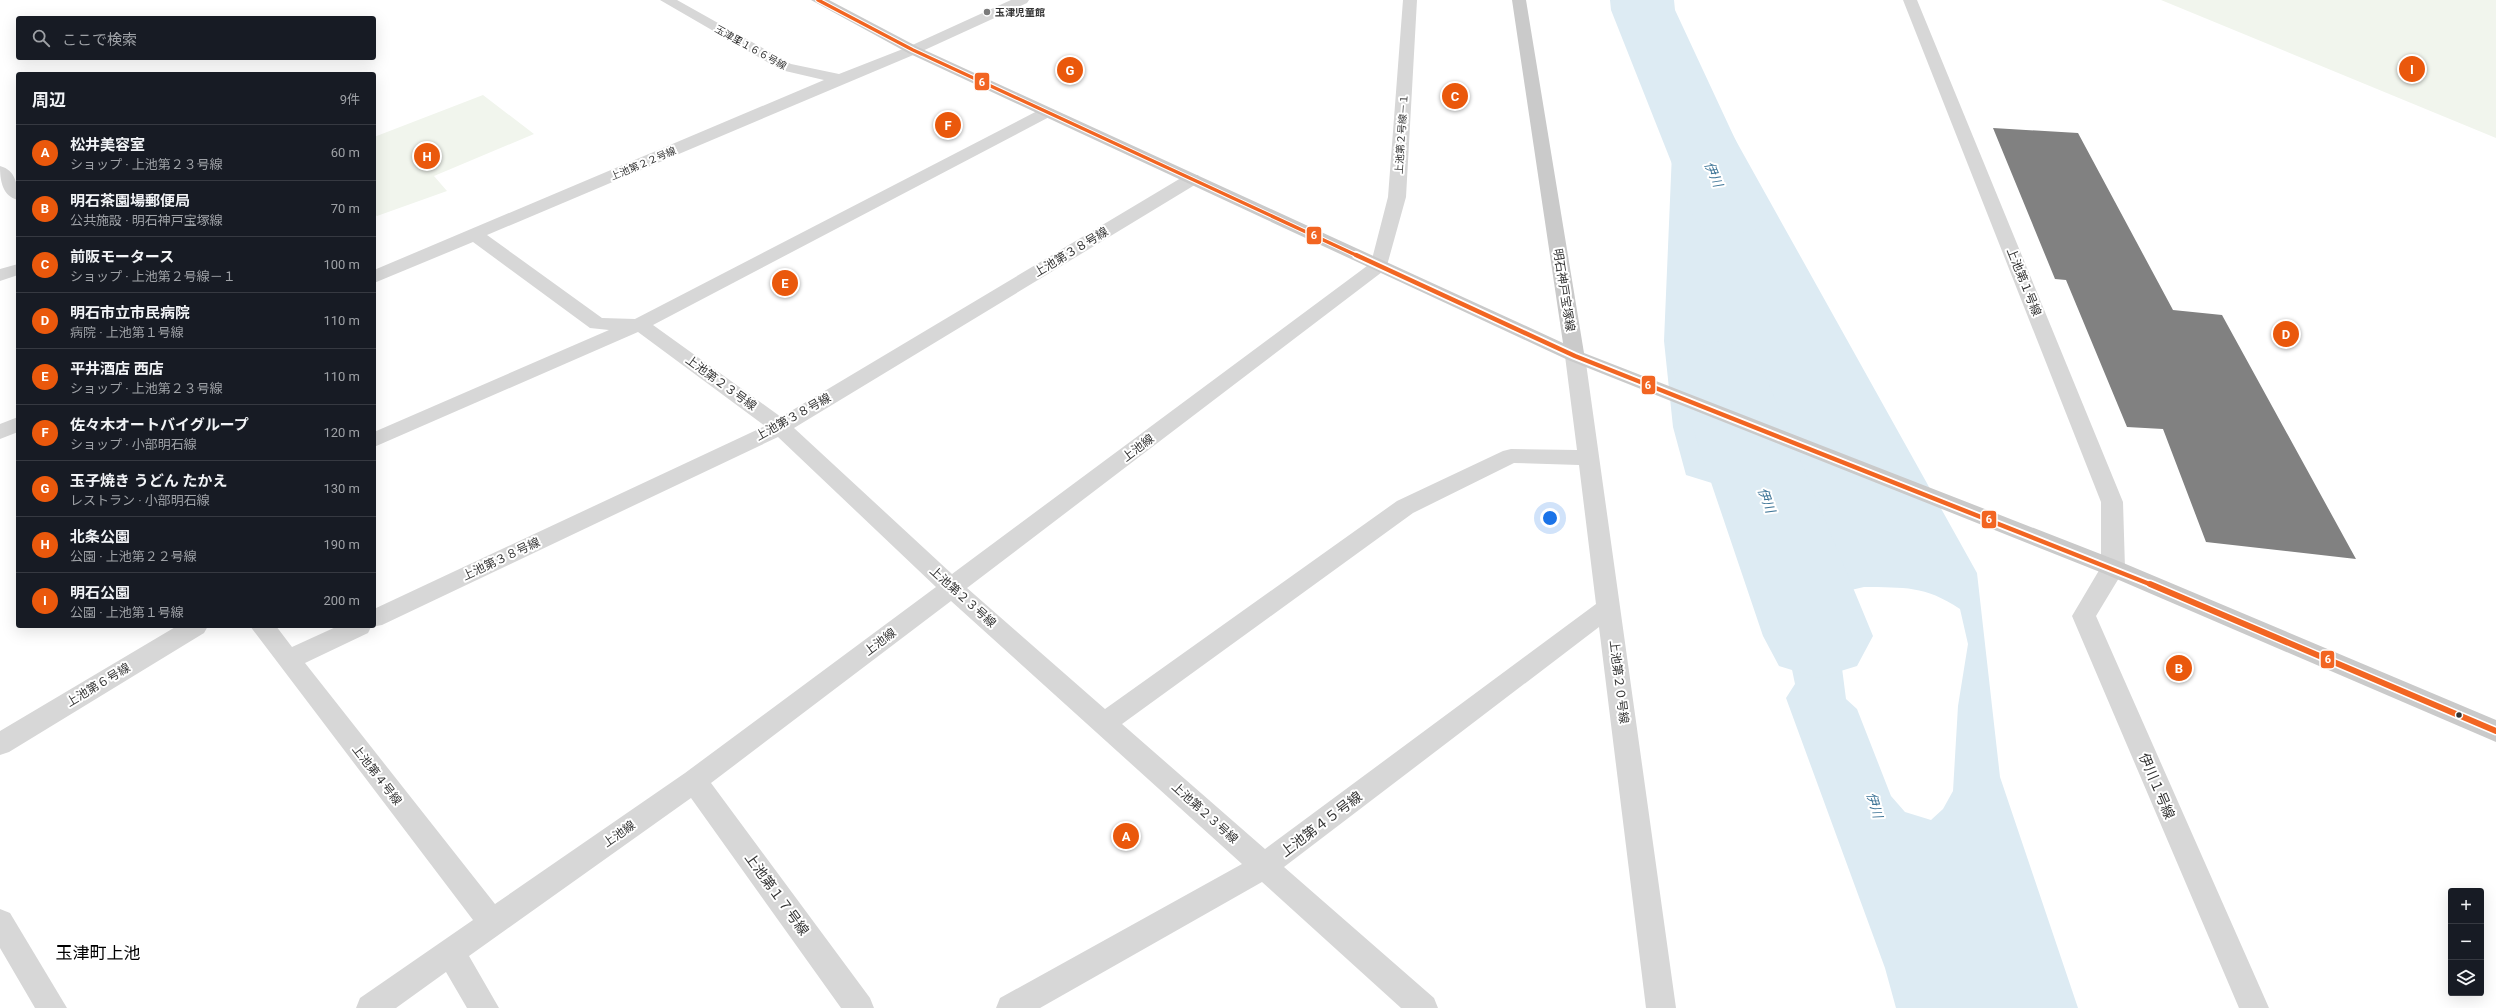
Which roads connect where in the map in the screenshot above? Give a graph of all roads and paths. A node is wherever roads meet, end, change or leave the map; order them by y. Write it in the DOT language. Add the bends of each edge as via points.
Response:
graph roads {
  1 [pos="667,0"];
  2 [pos="818,0"];
  3 [pos="1022,0"];
  4 [pos="1410,0"];
  5 [pos="1518,0"];
  6 [pos="1910,0"];
  7 [pos="913,50"];
  8 [pos="840,79"];
  9 [pos="1047,112"];
  10 [pos="16,168"];
  11 [pos="1,172"];
  12 [pos="1192,179"];
  13 [pos="16,192"];
  14 [pos="476,235"];
  15 [pos="1380,265"];
  16 [pos="16,270"];
  17 [pos="0,275"];
  18 [pos="376,276"];
  19 [pos="638,325"];
  20 [pos="1585,360"];
  21 [pos="16,425"];
  22 [pos="780,427"];
  23 [pos="0,432"];
  24 [pos="376,439"];
  25 [pos="1589,458"];
  26 [pos="2113,568"];
  27 [pos="952,588"];
  28 [pos="1609,607"];
  29 [pos="376,619"];
  30 [pos="193,628"];
  31 [pos="264,628"];
  32 [pos="356,628"];
  33 [pos="288,660"];
  34 [pos="1104,723"];
  35 [pos="2496,731"];
  36 [pos="0,744"];
  37 [pos="694,781"];
  38 [pos="1264,866"];
  39 [pos="0,922"];
  40 [pos="493,924"];
  41 [pos="450,952"];
  42 [pos="52,1008"];
  43 [pos="371,1008"];
  44 [pos="484,1008"];
  45 [pos="859,1008"];
  46 [pos="1011,1008"];
  47 [pos="1423,1008"];
  48 [pos="1661,1008"];
  49 [pos="2254,1008"];
  1 -- 8 [label="street, 玉津里１６６号線" via="786,67"];
  2 -- 7 [label="main road"];
  3 -- 7 [label="street, 上池第２２号線"];
  4 -- 15 [label="street, 上池第２号線－１" via="1397,197"];
  5 -- 20 [label="main road, 明石神戸宝塚線"];
  6 -- 26 [label="street, 上池第１号線" via="2112,502"];
  7 -- 8 [label="street, 上池第２２号線"];
  7 -- 9 [label="main road"];
  8 -- 14 [label="street, 上池第２２号線"];
  9 -- 12 [label="main road"];
  9 -- 19 [label="street"];
  10 -- 11 [label="street"];
  11 -- 13 [label="street"];
  12 -- 15 [label="main road"];
  12 -- 22 [label="street, 上池第３８号線"];
  14 -- 18 [label="street, 上池第２２号線"];
  14 -- 19 [label="street" via="597,324"];
  15 -- 20 [label="main road"];
  15 -- 27 [label="street, 上池線"];
  16 -- 17 [label="street"];
  19 -- 22 [label="street, 上池第２３号線"];
  19 -- 24 [label="street"];
  20 -- 25 [label="street, 上池第２０号線"];
  20 -- 26 [label="main road"];
  21 -- 23 [label="street"];
  22 -- 27 [label="street, 上池第２３号線"];
  22 -- 29 [label="street, 上池第３８号線"];
  25 -- 28 [label="street, 上池第２０号線"];
  25 -- 34 [label="street" via="1511,456 1405,507"];
  26 -- 35 [label="main road"];
  26 -- 49 [label="street, 伊川１号線" via="2084,616"];
  27 -- 34 [label="street, 上池第２３号線"];
  27 -- 37 [label="street, 上池線"];
  28 -- 38 [label="street, 上池第４５号線"];
  28 -- 48 [label="street, 上池第２０号線"];
  30 -- 36 [label="street, 上池第６号線"];
  31 -- 33 [label="street, 上池第４号線"];
  32 -- 33 [label="street"];
  33 -- 40 [label="street, 上池第４号線"];
  34 -- 38 [label="street, 上池第２３号線"];
  37 -- 40 [label="street, 上池線"];
  37 -- 45 [label="street, 上池第１７号線"];
  38 -- 46 [label="street, 上池第４５号線"];
  38 -- 47 [label="street, 上池第２３号線"];
  39 -- 42 [label="street"];
  40 -- 41 [label="street, 上池線"];
  41 -- 43 [label="street, 上池線"];
  41 -- 44 [label="street"];
}
